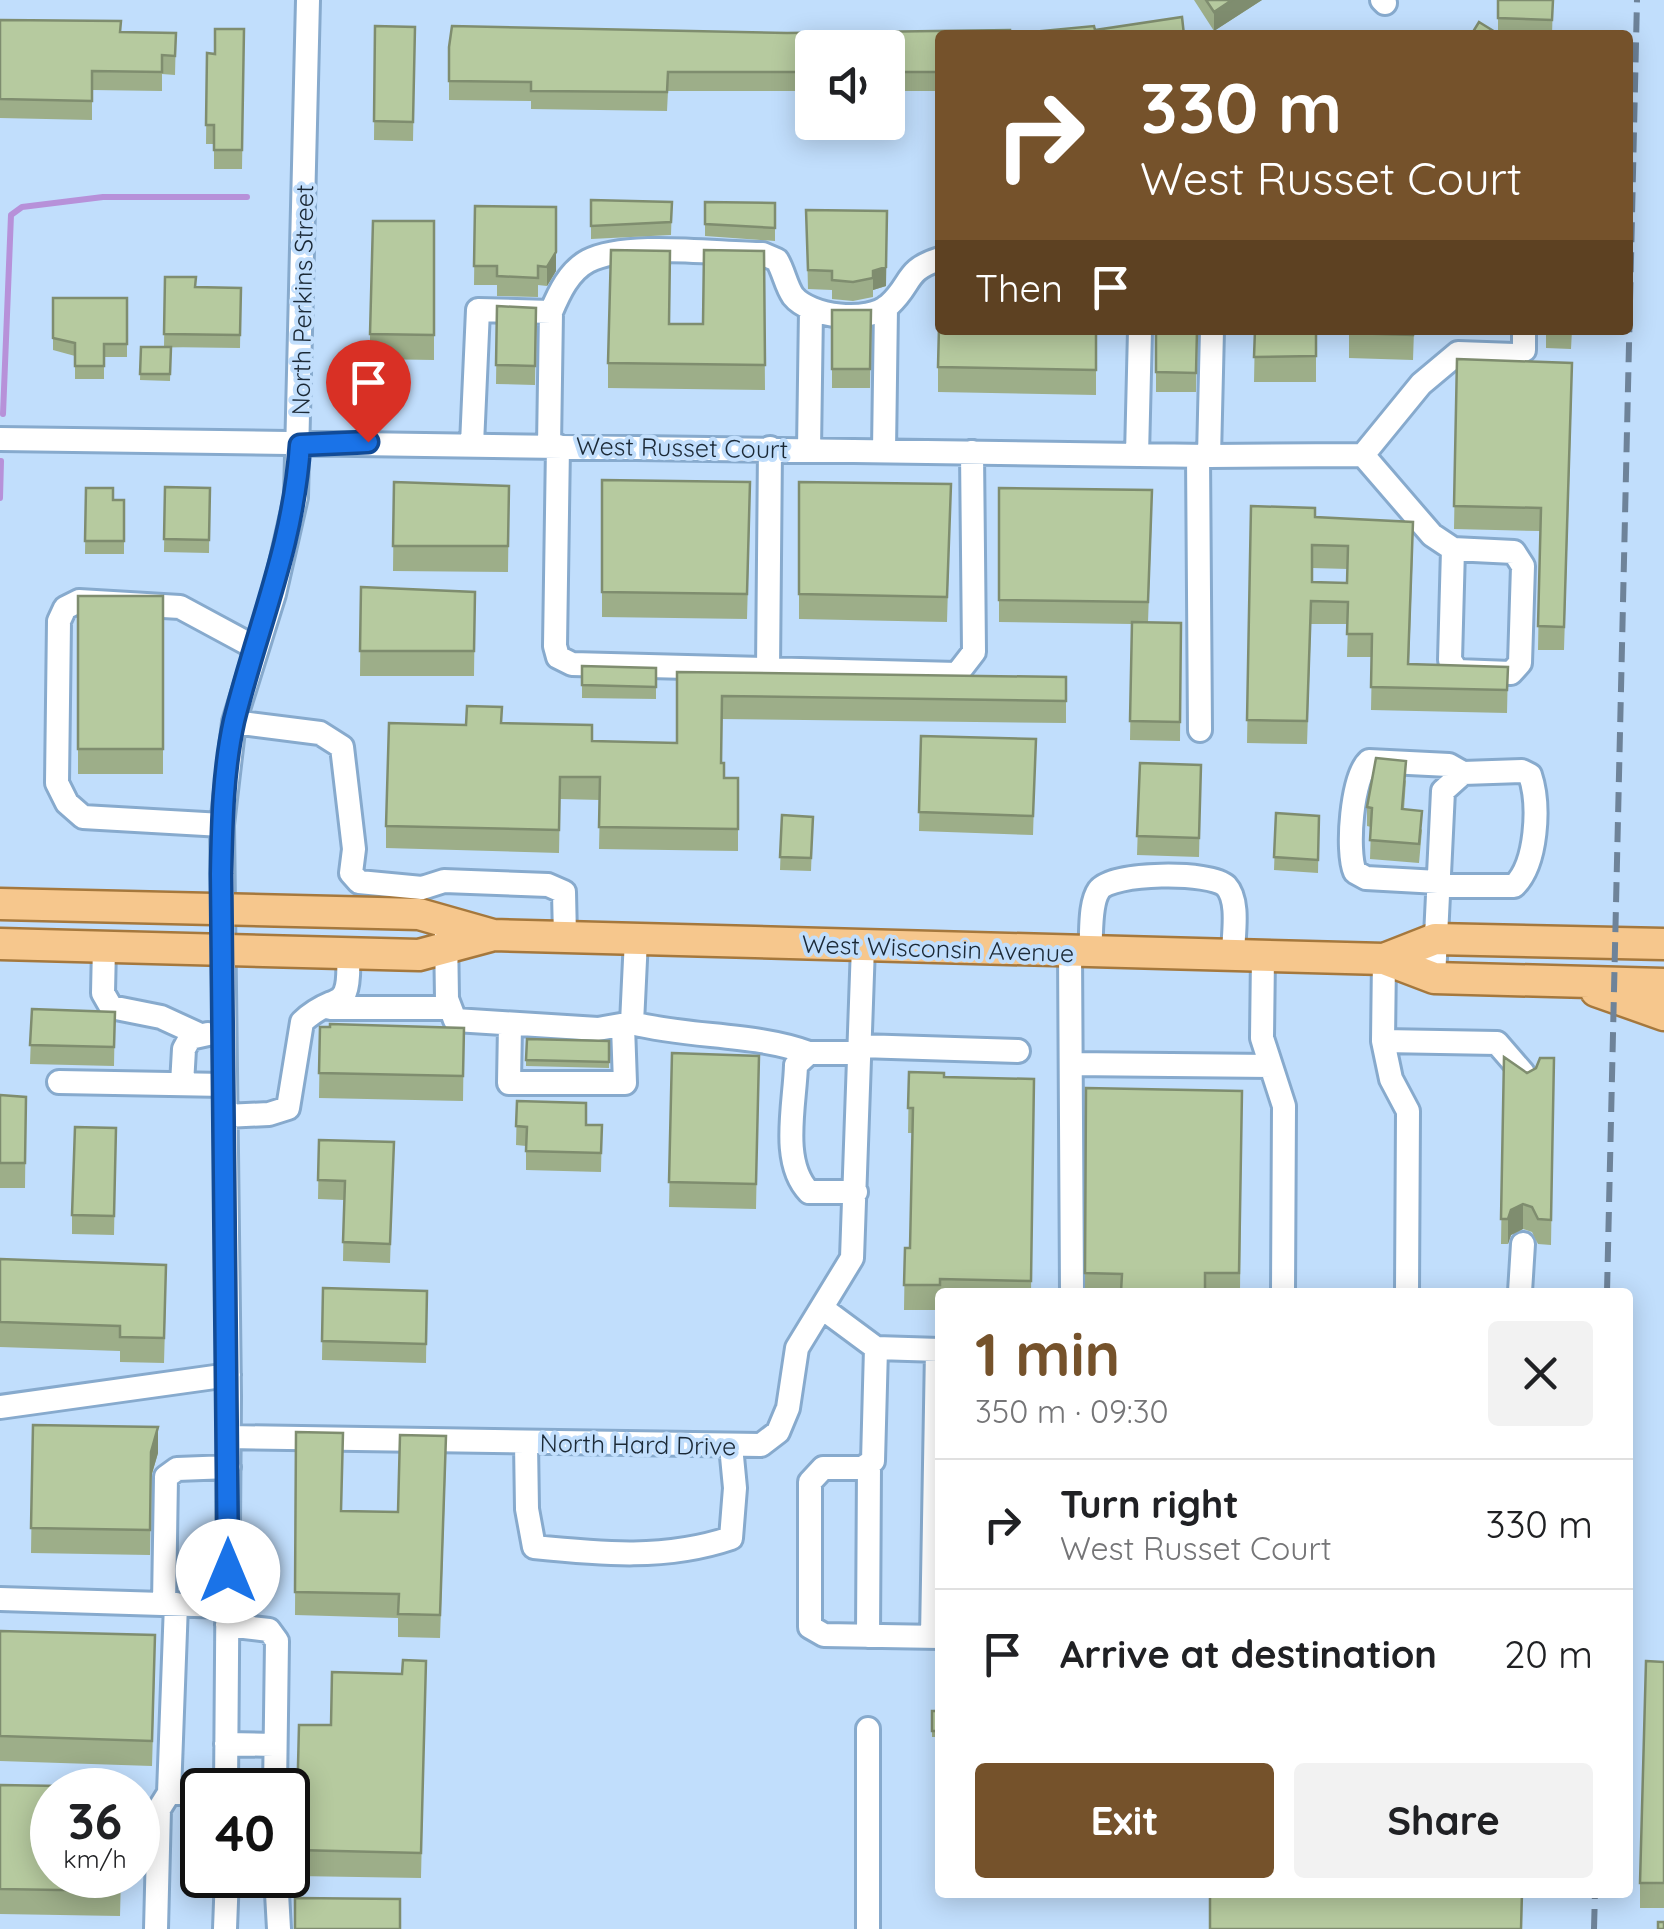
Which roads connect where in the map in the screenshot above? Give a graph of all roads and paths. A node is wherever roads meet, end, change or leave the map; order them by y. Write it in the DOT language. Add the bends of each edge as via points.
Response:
graph roads {
  1 [pos="308,0"];
  2 [pos="935,261"];
  3 [pos="886,308"];
  4 [pos="810,310"];
  5 [pos="551,312"];
  6 [pos="1140,335"];
  7 [pos="1212,335"];
  8 [pos="1524,335"];
  9 [pos="1459,342"];
  10 [pos="0,439"];
  11 [pos="472,444"];
  12 [pos="300,445"];
  13 [pos="554,446"];
  14 [pos="770,448"];
  15 [pos="809,450"];
  16 [pos="884,450"];
  17 [pos="972,452"];
  18 [pos="1364,454"];
  19 [pos="1137,455"];
  20 [pos="1204,456"];
  21 [pos="1453,550"];
  22 [pos="256,648"];
  23 [pos="768,669"];
  24 [pos="234,722"];
  25 [pos="1200,730"];
  26 [pos="1463,773"];
  27 [pos="222,825"];
  28 [pos="1438,884"];
  29 [pos="0,904"];
  30 [pos="222,910"];
  31 [pos="433,918"];
  32 [pos="565,937"];
  33 [pos="636,939"];
  34 [pos="1435,939"];
  35 [pos="0,944"];
  36 [pos="1664,944"];
  37 [pos="104,946"];
  38 [pos="863,946"];
  39 [pos="223,949"];
  40 [pos="1080,951"];
  41 [pos="348,953"];
  42 [pos="1248,955"];
  43 [pos="1384,958"];
  44 [pos="1434,978"];
  45 [pos="1569,982"];
  46 [pos="1664,984"];
  47 [pos="330,1008"];
  48 [pos="449,1008"];
  49 [pos="1664,1015"];
  50 [pos="628,1024"];
  51 [pos="510,1025"];
  52 [pos="198,1034"];
  53 [pos="224,1034"];
  54 [pos="1383,1041"];
  55 [pos="860,1050"];
  56 [pos="1018,1050"];
  57 [pos="809,1053"];
  58 [pos="551,1056"];
  59 [pos="586,1056"];
  60 [pos="1071,1064"];
  61 [pos="1271,1066"];
  62 [pos="60,1082"];
  63 [pos="1525,1083"];
  64 [pos="182,1084"];
  65 [pos="225,1085"];
  66 [pos="226,1116"];
  67 [pos="856,1192"];
  68 [pos="1523,1244"];
  69 [pos="1072,1288"];
  70 [pos="1282,1288"];
  71 [pos="1407,1288"];
  72 [pos="1520,1288"];
  73 [pos="822,1308"];
  74 [pos="876,1348"];
  75 [pos="935,1350"];
  76 [pos="229,1375"];
  77 [pos="0,1407"];
  78 [pos="229,1437"];
  79 [pos="526,1443"];
  80 [pos="731,1446"];
  81 [pos="869,1465"];
  82 [pos="228,1467"];
  83 [pos="0,1599"];
  84 [pos="170,1604"];
  85 [pos="228,1616"];
  86 [pos="868,1636"];
  87 [pos="935,1637"];
  88 [pos="868,1728"];
  89 [pos="226,1744"];
  90 [pos="274,1745"];
  91 [pos="226,1768"];
  92 [pos="275,1768"];
  93 [pos="168,1793"];
  94 [pos="180,1793"];
  95 [pos="227,1898"];
  96 [pos="277,1898"];
  97 [pos="156,1929"];
  98 [pos="226,1929"];
  99 [pos="278,1929"];
  100 [pos="868,1929"];
  1 -- 12 [label="street, North Perkins Street"];
  2 -- 3 [label="street" via="917,266"];
  3 -- 4 [label="street" via="871,314"];
  3 -- 16 [label="street"];
  4 -- 5 [label="street" via="790,292 777,260 763,254 646,253 587,262"];
  4 -- 15 [label="street"];
  5 -- 11 [label="street" via="478,310"];
  5 -- 13 [label="street"];
  6 -- 19 [label="street"];
  7 -- 20 [label="street"];
  8 -- 9 [label="street" via="1524,350 1514,355"];
  9 -- 18 [label="street"];
  10 -- 12 [label="street, West Russet Court"];
  11 -- 12 [label="street, West Russet Court"];
  11 -- 13 [label="street, West Russet Court"];
  12 -- 22 [label="street, North Perkins Street" via="292,525"];
  13 -- 14 [label="street, West Russet Court"];
  13 -- 23 [label="street" via="558,657 572,664"];
  14 -- 15 [label="street, West Russet Court"];
  14 -- 23 [label="street"];
  15 -- 16 [label="street, West Russet Court"];
  16 -- 17 [label="street, West Russet Court"];
  17 -- 19 [label="street, West Russet Court"];
  17 -- 23 [label="street" via="974,652 966,666 958,674"];
  18 -- 20 [label="street, West Russet Court"];
  18 -- 21 [label="street" via="1432,535"];
  19 -- 20 [label="street, West Russet Court"];
  20 -- 25 [label="street"];
  21 -- 21 [label="street" via="1514,552 1523,566 1520,662 1511,673 1457,671 1450,660"];
  22 -- 24 [label="street, North Perkins Street"];
  22 -- 27 [label="street" via="180,608 79,601 58,621 57,783 67,803 83,817"];
  24 -- 27 [label="street, North Perkins Street"];
  24 -- 31 [label="street" via="320,733 342,747 352,873"];
  26 -- 28 [label="street" via="1443,790"];
  26 -- 28 [label="street" via="1530,776 1529,867 1514,886"];
  26 -- 28 [label="street" via="1449,765 1369,761 1358,780 1350,851 1355,872"];
  27 -- 30 [label="street, North Perkins Street"];
  28 -- 34 [label="street"];
  29 -- 30 [label="main road, West Wisconsin Avenue"];
  30 -- 31 [label="main road, West Wisconsin Avenue"];
  30 -- 39 [label="street, North Perkins Street"];
  31 -- 32 [label="main road, West Wisconsin Avenue" via="493,935"];
  31 -- 32 [label="street" via="444,881 548,885 564,892"];
  31 -- 41 [label="main road, West Wisconsin Avenue" via="419,955"];
  31 -- 48 [label="street"];
  32 -- 33 [label="main road, West Wisconsin Avenue"];
  33 -- 38 [label="main road, West Wisconsin Avenue"];
  33 -- 50 [label="street"];
  34 -- 36 [label="main road, West Wisconsin Avenue"];
  34 -- 43 [label="main road, West Wisconsin Avenue"];
  34 -- 44 [label="street"];
  35 -- 37 [label="main road, West Wisconsin Avenue"];
  37 -- 39 [label="main road, West Wisconsin Avenue"];
  37 -- 52 [label="street" via="103,993 111,1007"];
  38 -- 40 [label="main road, West Wisconsin Avenue"];
  38 -- 55 [label="street, North Hard Drive"];
  39 -- 41 [label="main road, West Wisconsin Avenue"];
  39 -- 53 [label="street, North Perkins Street"];
  40 -- 42 [label="main road, West Wisconsin Avenue"];
  40 -- 42 [label="street" via="1102,886 1123,877 1208,877 1227,887"];
  40 -- 60 [label="street"];
  41 -- 47 [label="street" via="350,985"];
  42 -- 43 [label="main road, West Wisconsin Avenue"];
  42 -- 61 [label="street"];
  43 -- 44 [label="main road, West Wisconsin Avenue"];
  43 -- 54 [label="street"];
  44 -- 45 [label="main road, West Wisconsin Avenue"];
  45 -- 46 [label="main road, West Wisconsin Avenue"];
  45 -- 49 [label="main road"];
  47 -- 48 [label="street"];
  47 -- 66 [label="street" via="302,1022 288,1108"];
  48 -- 51 [label="street" via="465,1023"];
  50 -- 57 [label="street"];
  50 -- 59 [label="street"];
  50 -- 59 [label="street" via="624,1083"];
  51 -- 58 [label="street"];
  51 -- 58 [label="street" via="509,1083"];
  52 -- 53 [label="street"];
  52 -- 64 [label="street" via="184,1049"];
  53 -- 65 [label="street, North Perkins Street"];
  54 -- 63 [label="street" via="1496,1042"];
  54 -- 71 [label="street" via="1408,1111"];
  55 -- 56 [label="street"];
  55 -- 57 [label="street"];
  55 -- 67 [label="street, North Hard Drive"];
  57 -- 67 [label="street" via="796,1065 796,1178 809,1192"];
  58 -- 59 [label="street"];
  58 -- 59 [label="street"];
  60 -- 61 [label="street"];
  60 -- 69 [label="street"];
  61 -- 70 [label="street" via="1284,1106"];
  62 -- 64 [label="street"];
  64 -- 65 [label="street"];
  65 -- 66 [label="street, North Perkins Street"];
  66 -- 76 [label="street, North Perkins Street"];
  67 -- 73 [label="street, North Hard Drive" via="852,1258"];
  68 -- 72 [label="street"];
  73 -- 74 [label="street"];
  73 -- 80 [label="street, North Hard Drive" via="796,1348 778,1432 761,1445"];
  74 -- 75 [label="street"];
  74 -- 81 [label="street" via="875,1453"];
  76 -- 77 [label="street"];
  76 -- 78 [label="street, North Perkins Street"];
  78 -- 79 [label="street, North Hard Drive"];
  78 -- 82 [label="street, North Perkins Street"];
  79 -- 80 [label="street, North Hard Drive"];
  79 -- 80 [label="street" via="534,1547 608,1554 691,1552 731,1538"];
  81 -- 86 [label="street"];
  81 -- 86 [label="street" via="812,1475 808,1620 815,1634"];
  82 -- 84 [label="street" via="176,1469 166,1477"];
  82 -- 85 [label="street, North Perkins Street"];
  83 -- 84 [label="street"];
  84 -- 85 [label="street"];
  84 -- 93 [label="street"];
  85 -- 89 [label="street, North Perkins Street"];
  85 -- 90 [label="street" via="269,1630 276,1641"];
  86 -- 87 [label="street"];
  88 -- 100 [label="street"];
  89 -- 90 [label="street"];
  89 -- 91 [label="street, North Perkins Street"];
  90 -- 92 [label="street"];
  93 -- 94 [label="street"];
  93 -- 97 [label="street" via="159,1809"];
  95 -- 98 [label="street"];
  96 -- 99 [label="street"];
}
